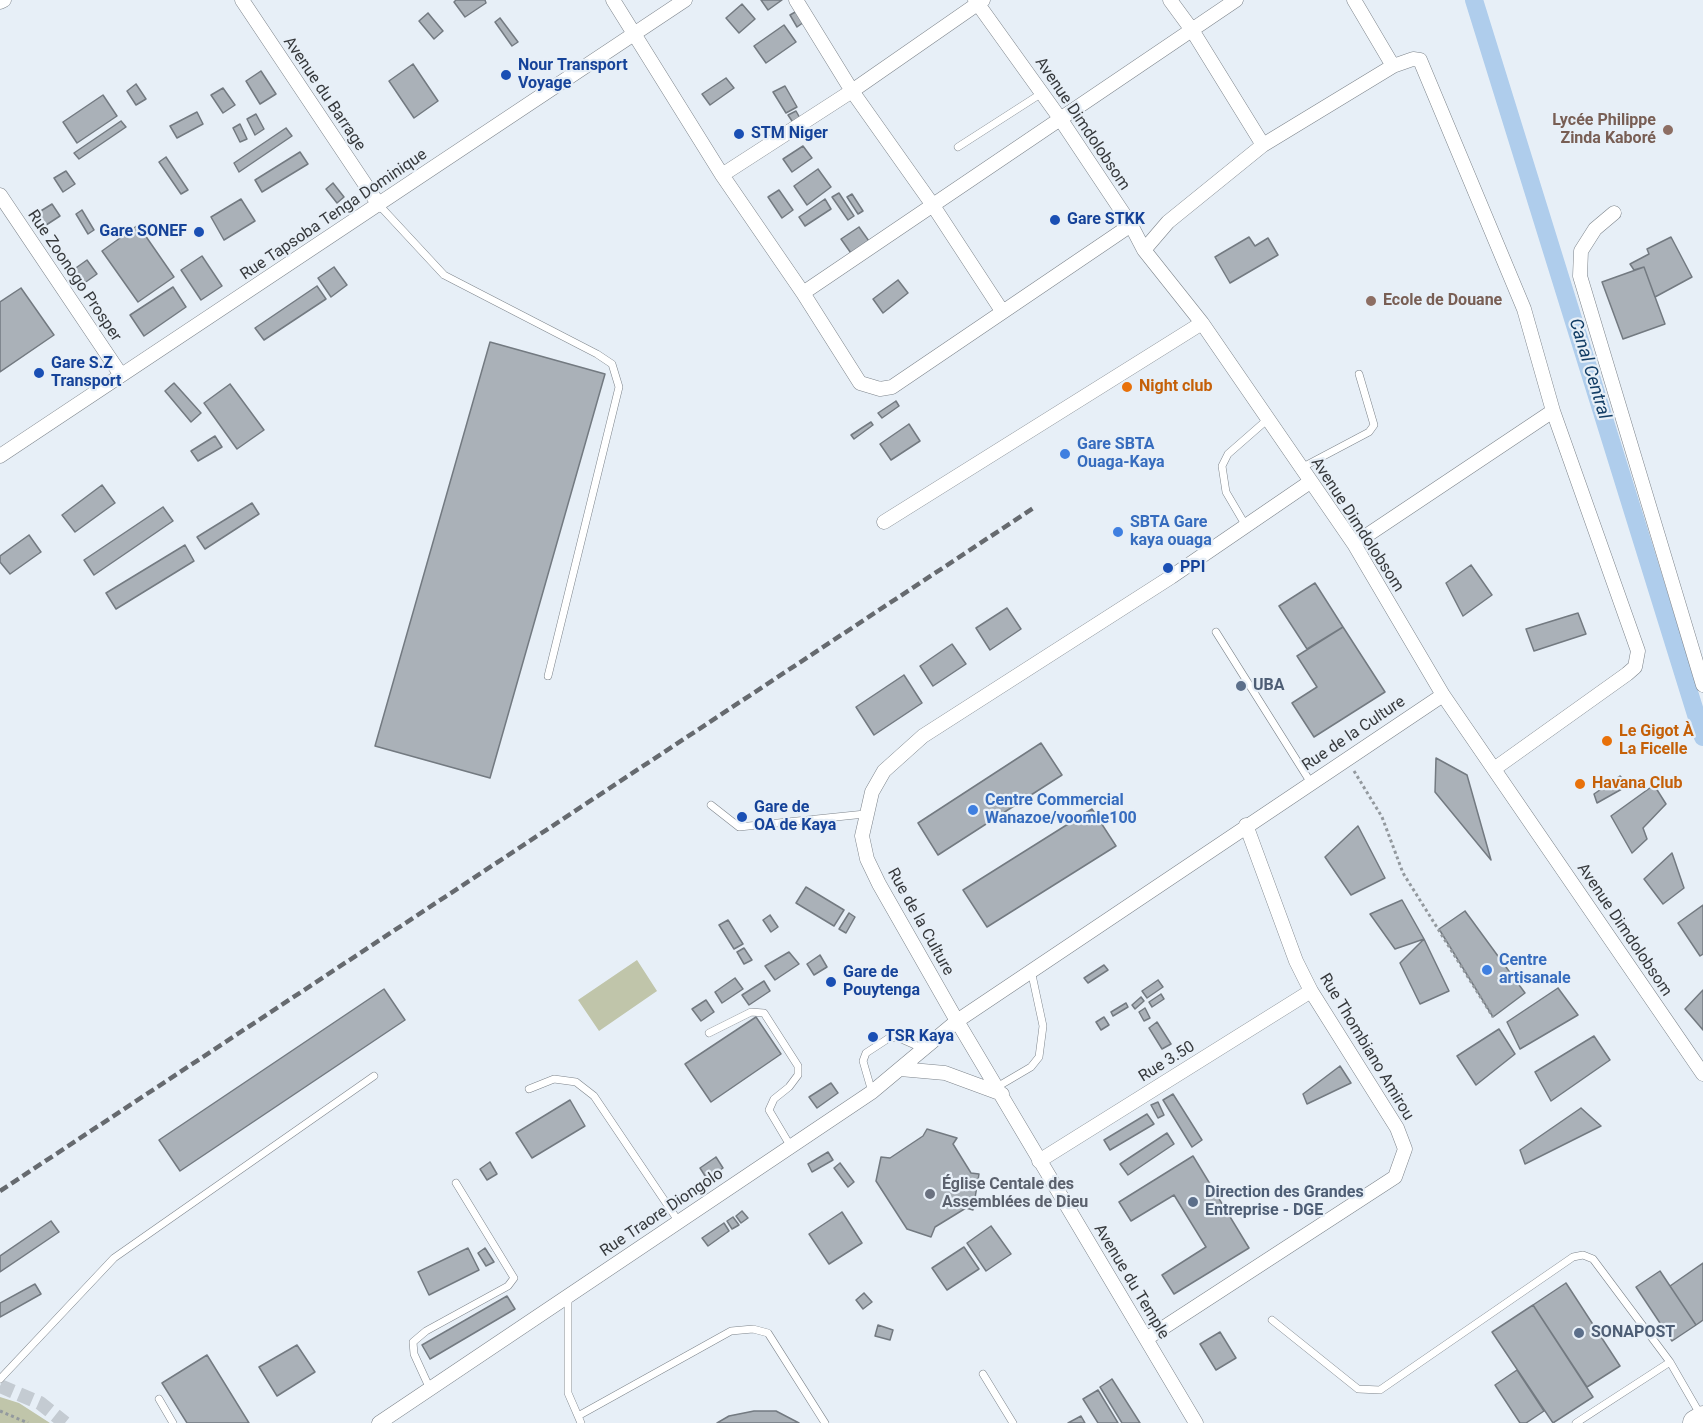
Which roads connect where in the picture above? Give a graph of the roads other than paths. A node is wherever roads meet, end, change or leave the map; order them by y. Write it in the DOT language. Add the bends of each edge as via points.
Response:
graph roads {
  1 [pos="242,0"];
  2 [pos="613,0"];
  3 [pos="685,0"];
  4 [pos="796,0"];
  5 [pos="1170,0"];
  6 [pos="1236,0"];
  7 [pos="1354,0"];
  8 [pos="978,1"];
  9 [pos="1192,30"];
  10 [pos="635,33"];
  11 [pos="1393,66"];
  12 [pos="852,91"];
  13 [pos="1042,93"];
  14 [pos="1059,117"];
  15 [pos="1263,145"];
  16 [pos="958,147"];
  17 [pos="722,174"];
  18 [pos="0,195"];
  19 [pos="932,204"];
  20 [pos="379,205"];
  21 [pos="1614,213"];
  22 [pos="1131,225"];
  23 [pos="1144,250"];
  24 [pos="803,292"];
  25 [pos="1002,311"];
  26 [pos="1202,323"];
  27 [pos="1359,374"];
  28 [pos="121,375"];
  29 [pos="1553,411"];
  30 [pos="1268,419"];
  31 [pos="0,456"];
  32 [pos="1301,468"];
  33 [pos="1310,482"];
  34 [pos="884,522"];
  35 [pos="1246,526"];
  36 [pos="1354,544"];
  37 [pos="1216,632"];
  38 [pos="549,676"];
  39 [pos="1703,685"];
  40 [pos="1443,695"];
  41 [pos="1494,769"];
  42 [pos="1311,783"];
  43 [pos="711,806"];
  44 [pos="865,814"];
  45 [pos="1246,825"];
  46 [pos="1031,970"];
  47 [pos="1311,991"];
  48 [pos="957,1021"];
  49 [pos="709,1033"];
  50 [pos="925,1049"];
  51 [pos="900,1069"];
  52 [pos="1703,1074"];
  53 [pos="374,1076"];
  54 [pos="529,1089"];
  55 [pos="1000,1091"];
  56 [pos="872,1092"];
  57 [pos="791,1147"];
  58 [pos="1039,1161"];
  59 [pos="456,1183"];
  60 [pos="679,1222"];
  61 [pos="568,1296"];
  62 [pos="1272,1320"];
  63 [pos="1146,1339"];
  64 [pos="1670,1362"];
  65 [pos="983,1374"];
  66 [pos="0,1379"];
  67 [pos="430,1389"];
  68 [pos="159,1399"];
  69 [pos="1703,1419"];
  70 [pos="580,1420"];
  71 [pos="173,1423"];
  72 [pos="379,1423"];
  73 [pos="825,1423"];
  74 [pos="1013,1423"];
  75 [pos="1196,1423"];
  76 [pos="1576,1423"];
  77 [pos="1696,1423"];
  1 -- 20 [label="street, Avenue du Barrage"];
  2 -- 10 [label="street"];
  3 -- 10 [label="street, Rue Tapsoba Tenga Dominique"];
  4 -- 12 [label="street"];
  5 -- 9 [label="street"];
  6 -- 9 [label="street"];
  7 -- 11 [label="street"];
  8 -- 12 [label="street"];
  8 -- 13 [label="street, Avenue Dimdolobsom"];
  9 -- 14 [label="street"];
  9 -- 15 [label="street"];
  10 -- 17 [label="street"];
  10 -- 20 [label="street, Rue Tapsoba Tenga Dominique"];
  11 -- 15 [label="street"];
  11 -- 29 [label="street" via="1420,60 1524,309"];
  12 -- 17 [label="street"];
  12 -- 19 [label="street"];
  13 -- 14 [label="street, Avenue Dimdolobsom"];
  13 -- 16 [label="lane"];
  14 -- 19 [label="street"];
  14 -- 22 [label="street, Avenue Dimdolobsom"];
  15 -- 23 [label="street" via="1168,222"];
  17 -- 24 [label="street"];
  18 -- 28 [label="street, Rue Zoonogo Prosper"];
  19 -- 24 [label="street"];
  19 -- 25 [label="street"];
  20 -- 28 [label="street, Rue Tapsoba Tenga Dominique"];
  20 -- 38 [label="lane" via="444,275 612,364 619,387"];
  21 -- 39 [label="street" via="1595,229 1581,251 1580,276"];
  22 -- 23 [label="street, Avenue Dimdolobsom"];
  22 -- 25 [label="street"];
  23 -- 26 [label="street, Avenue Dimdolobsom"];
  24 -- 25 [label="street" via="860,383 880,389 892,387"];
  26 -- 30 [label="street, Avenue Dimdolobsom"];
  26 -- 34 [label="street"];
  27 -- 32 [label="lane" via="1374,425 1369,432"];
  28 -- 31 [label="street, Rue Tapsoba Tenga Dominique"];
  29 -- 36 [label="street"];
  29 -- 41 [label="street" via="1635,641 1638,660 1628,674"];
  30 -- 32 [label="street, Avenue Dimdolobsom"];
  30 -- 35 [label="lane" via="1228,454 1222,466 1226,492"];
  32 -- 33 [label="street, Avenue Dimdolobsom"];
  33 -- 35 [label="street, Rue de la Culture"];
  33 -- 36 [label="street, Avenue Dimdolobsom"];
  35 -- 44 [label="street, Rue de la Culture" via="923,736 884,771"];
  36 -- 40 [label="street, Avenue Dimdolobsom"];
  37 -- 42 [label="lane"];
  40 -- 41 [label="street, Avenue Dimdolobsom"];
  40 -- 42 [label="street, Rue de la Culture"];
  41 -- 52 [label="street, Avenue Dimdolobsom"];
  42 -- 45 [label="street, Rue de la Culture"];
  43 -- 44 [label="lane" via="739,827"];
  44 -- 48 [label="street, Rue de la Culture" via="862,836 867,860"];
  45 -- 46 [label="street, Rue de la Culture"];
  45 -- 47 [label="street, Rue Thombiano Amirou" via="1284,935"];
  46 -- 48 [label="street, Rue de la Culture"];
  46 -- 55 [label="lane" via="1043,1026 1038,1057"];
  47 -- 58 [label="street, Rue 3.50"];
  47 -- 63 [label="street, Rue Thombiano Amirou" via="1397,1128 1405,1149 1401,1166 1395,1177"];
  48 -- 50 [label="street, Rue Traore Diongolo"];
  48 -- 55 [label="street, Avenue du Temple"];
  49 -- 57 [label="lane" via="752,1012 764,1012 798,1066 798,1075 774,1099 770,1110"];
  50 -- 51 [label="street, Rue Traore Diongolo"];
  50 -- 56 [label="lane" via="897,1037 866,1053 863,1061"];
  51 -- 55 [label="street" via="945,1073"];
  51 -- 56 [label="street, Rue Traore Diongolo"];
  53 -- 66 [label="lane" via="114,1258"];
  54 -- 60 [label="lane" via="554,1079 576,1082 594,1096"];
  55 -- 58 [label="street, Avenue du Temple"];
  56 -- 57 [label="street, Rue Traore Diongolo"];
  57 -- 60 [label="street, Rue Traore Diongolo"];
  58 -- 63 [label="street, Avenue du Temple"];
  59 -- 67 [label="lane" via="514,1278 508,1286 413,1342 414,1354"];
  60 -- 61 [label="street, Rue Traore Diongolo"];
  61 -- 67 [label="street, Rue Traore Diongolo"];
  61 -- 70 [label="lane" via="568,1393"];
  62 -- 64 [label="lane" via="1358,1389 1380,1390 1573,1257 1583,1255 1593,1259"];
  63 -- 75 [label="street, Avenue du Temple"];
  64 -- 69 [label="lane"];
  64 -- 76 [label="lane"];
  65 -- 74 [label="lane"];
  67 -- 72 [label="street, Rue Traore Diongolo"];
  68 -- 71 [label="lane"];
  69 -- 77 [label="highway"];
  70 -- 73 [label="lane" via="731,1331 753,1329 768,1333"];
}
